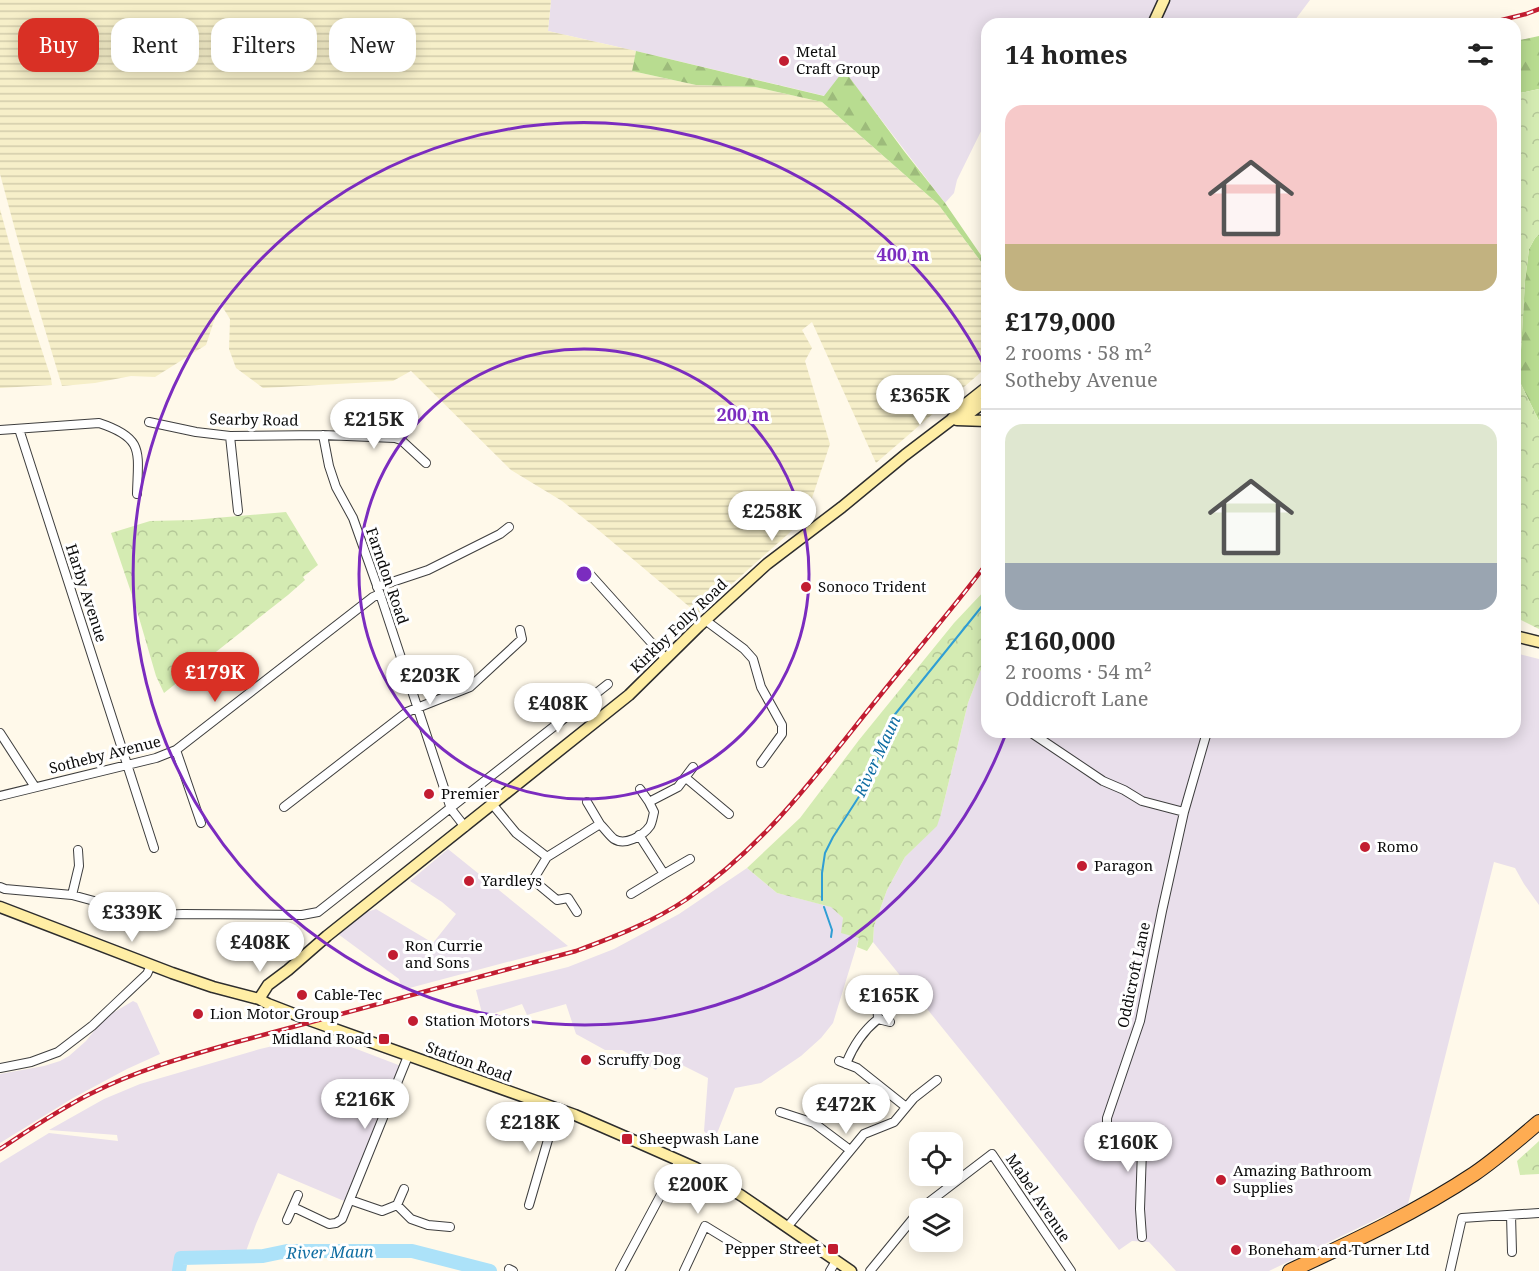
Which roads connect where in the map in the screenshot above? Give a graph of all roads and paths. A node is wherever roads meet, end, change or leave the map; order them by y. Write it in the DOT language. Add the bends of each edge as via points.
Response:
graph roads {
  1 [pos="1164,0"];
  2 [pos="1156,18"];
  3 [pos="981,401"];
  4 [pos="951,420"];
  5 [pos="981,421"];
  6 [pos="149,422"];
  7 [pos="0,429"];
  8 [pos="19,429"];
  9 [pos="323,435"];
  10 [pos="230,436"];
  11 [pos="426,463"];
  12 [pos="137,494"];
  13 [pos="237,511"];
  14 [pos="509,527"];
  15 [pos="587,571"];
  16 [pos="378,590"];
  17 [pos="705,620"];
  18 [pos="520,630"];
  19 [pos="1521,638"];
  20 [pos="1539,642"];
  21 [pos="666,658"];
  22 [pos="608,684"];
  23 [pos="417,707"];
  24 [pos="0,733"];
  25 [pos="1039,738"];
  26 [pos="1205,738"];
  27 [pos="176,750"];
  28 [pos="761,763"];
  29 [pos="128,765"];
  30 [pos="693,767"];
  31 [pos="686,778"];
  32 [pos="35,787"];
  33 [pos="640,789"];
  34 [pos="0,796"];
  35 [pos="586,802"];
  36 [pos="649,802"];
  37 [pos="493,805"];
  38 [pos="284,807"];
  39 [pos="451,808"];
  40 [pos="1184,812"];
  41 [pos="729,814"];
  42 [pos="201,823"];
  43 [pos="600,824"];
  44 [pos="465,827"];
  45 [pos="639,835"];
  46 [pos="154,848"];
  47 [pos="78,850"];
  48 [pos="547,857"];
  49 [pos="690,859"];
  50 [pos="664,874"];
  51 [pos="0,887"];
  52 [pos="631,894"];
  53 [pos="72,895"];
  54 [pos="0,907"];
  55 [pos="577,912"];
  56 [pos="151,965"];
  57 [pos="861,991"];
  58 [pos="259,999"];
  59 [pos="878,1019"];
  60 [pos="890,1022"];
  61 [pos="408,1056"];
  62 [pos="0,1068"];
  63 [pos="937,1080"];
  64 [pos="906,1107"];
  65 [pos="557,1109"];
  66 [pos="780,1112"];
  67 [pos="1539,1122"];
  68 [pos="850,1150"];
  69 [pos="680,1161"];
  70 [pos="404,1189"];
  71 [pos="298,1195"];
  72 [pos="934,1198"];
  73 [pos="350,1200"];
  74 [pos="397,1204"];
  75 [pos="529,1205"];
  76 [pos="292,1207"];
  77 [pos="1539,1213"];
  78 [pos="1511,1215"];
  79 [pos="286,1220"];
  80 [pos="909,1223"];
  81 [pos="788,1226"];
  82 [pos="450,1227"];
  83 [pos="1142,1237"];
  84 [pos="741,1248"];
  85 [pos="1512,1252"];
  86 [pos="836,1261"];
  87 [pos="620,1271"];
  88 [pos="684,1271"];
  89 [pos="830,1271"];
  90 [pos="851,1271"];
  91 [pos="870,1271"];
  92 [pos="1071,1271"];
  93 [pos="1290,1271"];
  94 [pos="1450,1271"];
  1 -- 2 [label="main road"];
  3 -- 4 [label="main road, Kirkby Folly Road" via="971,412"];
  4 -- 5 [label="main road"];
  4 -- 17 [label="main road, Kirkby Folly Road" via="767,564"];
  6 -- 10 [label="street, Searby Road"];
  7 -- 8 [label="street"];
  8 -- 12 [label="street" via="99,423 112,427 134,443 138,452"];
  8 -- 29 [label="street, Harby Avenue"];
  9 -- 10 [label="street, Searby Road"];
  9 -- 11 [label="street, Searby Road" via="395,438"];
  9 -- 16 [label="street, Farndon Road" via="328,466 353,518"];
  10 -- 13 [label="street"];
  14 -- 16 [label="street, Sotheby Avenue" via="428,570"];
  15 -- 21 [label="street"];
  16 -- 23 [label="street, Farndon Road"];
  16 -- 27 [label="street, Sotheby Avenue"];
  17 -- 21 [label="main road, Kirkby Folly Road"];
  17 -- 28 [label="street" via="753,659 761,687 782,725 782,734"];
  18 -- 23 [label="street" via="522,639 470,687"];
  19 -- 20 [label="main road"];
  21 -- 37 [label="main road, Kirkby Folly Road" via="629,695"];
  22 -- 39 [label="street"];
  23 -- 38 [label="street"];
  23 -- 39 [label="street, Farndon Road"];
  24 -- 32 [label="street"];
  25 -- 40 [label="street" via="1103,781 1142,801"];
  26 -- 40 [label="street, Oddicroft Lane"];
  27 -- 29 [label="street, Sotheby Avenue"];
  27 -- 42 [label="street"];
  29 -- 32 [label="street, Sotheby Avenue"];
  29 -- 46 [label="street, Harby Avenue"];
  30 -- 31 [label="street"];
  31 -- 36 [label="street" via="678,787"];
  31 -- 41 [label="street"];
  32 -- 34 [label="street"];
  33 -- 36 [label="street"];
  35 -- 43 [label="street"];
  36 -- 45 [label="street" via="654,812 650,826"];
  37 -- 44 [label="main road, Kirkby Folly Road"];
  37 -- 48 [label="street" via="516,833"];
  39 -- 44 [label="street, Farndon Road"];
  39 -- 53 [label="street" via="318,912 142,914"];
  40 -- 83 [label="street, Oddicroft Lane" via="1140,1021 1107,1118 1107,1124 1118,1134 1137,1135 1142,1150"];
  43 -- 45 [label="street" via="619,841"];
  43 -- 48 [label="street"];
  44 -- 58 [label="main road, Kirkby Folly Road" via="268,985"];
  45 -- 50 [label="street"];
  47 -- 53 [label="street" via="79,866"];
  48 -- 55 [label="street" via="532,880 557,900 568,898"];
  49 -- 50 [label="street"];
  50 -- 52 [label="street"];
  51 -- 53 [label="street"];
  54 -- 56 [label="main road, Station Road"];
  56 -- 58 [label="main road, Station Road"];
  56 -- 62 [label="street" via="147,974 92,1026 58,1052"];
  57 -- 59 [label="street" via="872,999"];
  58 -- 61 [label="main road, Station Road"];
  59 -- 60 [label="street"];
  59 -- 64 [label="street" via="842,1063 857,1068"];
  61 -- 65 [label="main road, Station Road"];
  61 -- 73 [label="street"];
  63 -- 64 [label="street"];
  64 -- 68 [label="street" via="894,1122 864,1134"];
  65 -- 69 [label="main road, Station Road"];
  65 -- 75 [label="street"];
  66 -- 68 [label="street" via="814,1123"];
  67 -- 93 [label="highway" via="1474,1174 1400,1217"];
  68 -- 81 [label="street"];
  69 -- 81 [label="main road, Station Road"];
  69 -- 87 [label="street"];
  70 -- 74 [label="street"];
  71 -- 76 [label="street"];
  72 -- 92 [label="street, Mabel Avenue" via="992,1154"];
  73 -- 74 [label="street" via="382,1211"];
  73 -- 76 [label="street" via="342,1219 329,1224"];
  74 -- 82 [label="street" via="411,1219"];
  76 -- 79 [label="street"];
  77 -- 78 [label="street"];
  78 -- 85 [label="street"];
  78 -- 94 [label="street" via="1462,1218"];
  80 -- 91 [label="street, Mabel Avenue"];
  81 -- 86 [label="main road, Station Road"];
  84 -- 88 [label="street" via="705,1226"];
  86 -- 89 [label="street"];
  86 -- 90 [label="main road, Station Road"];
}
